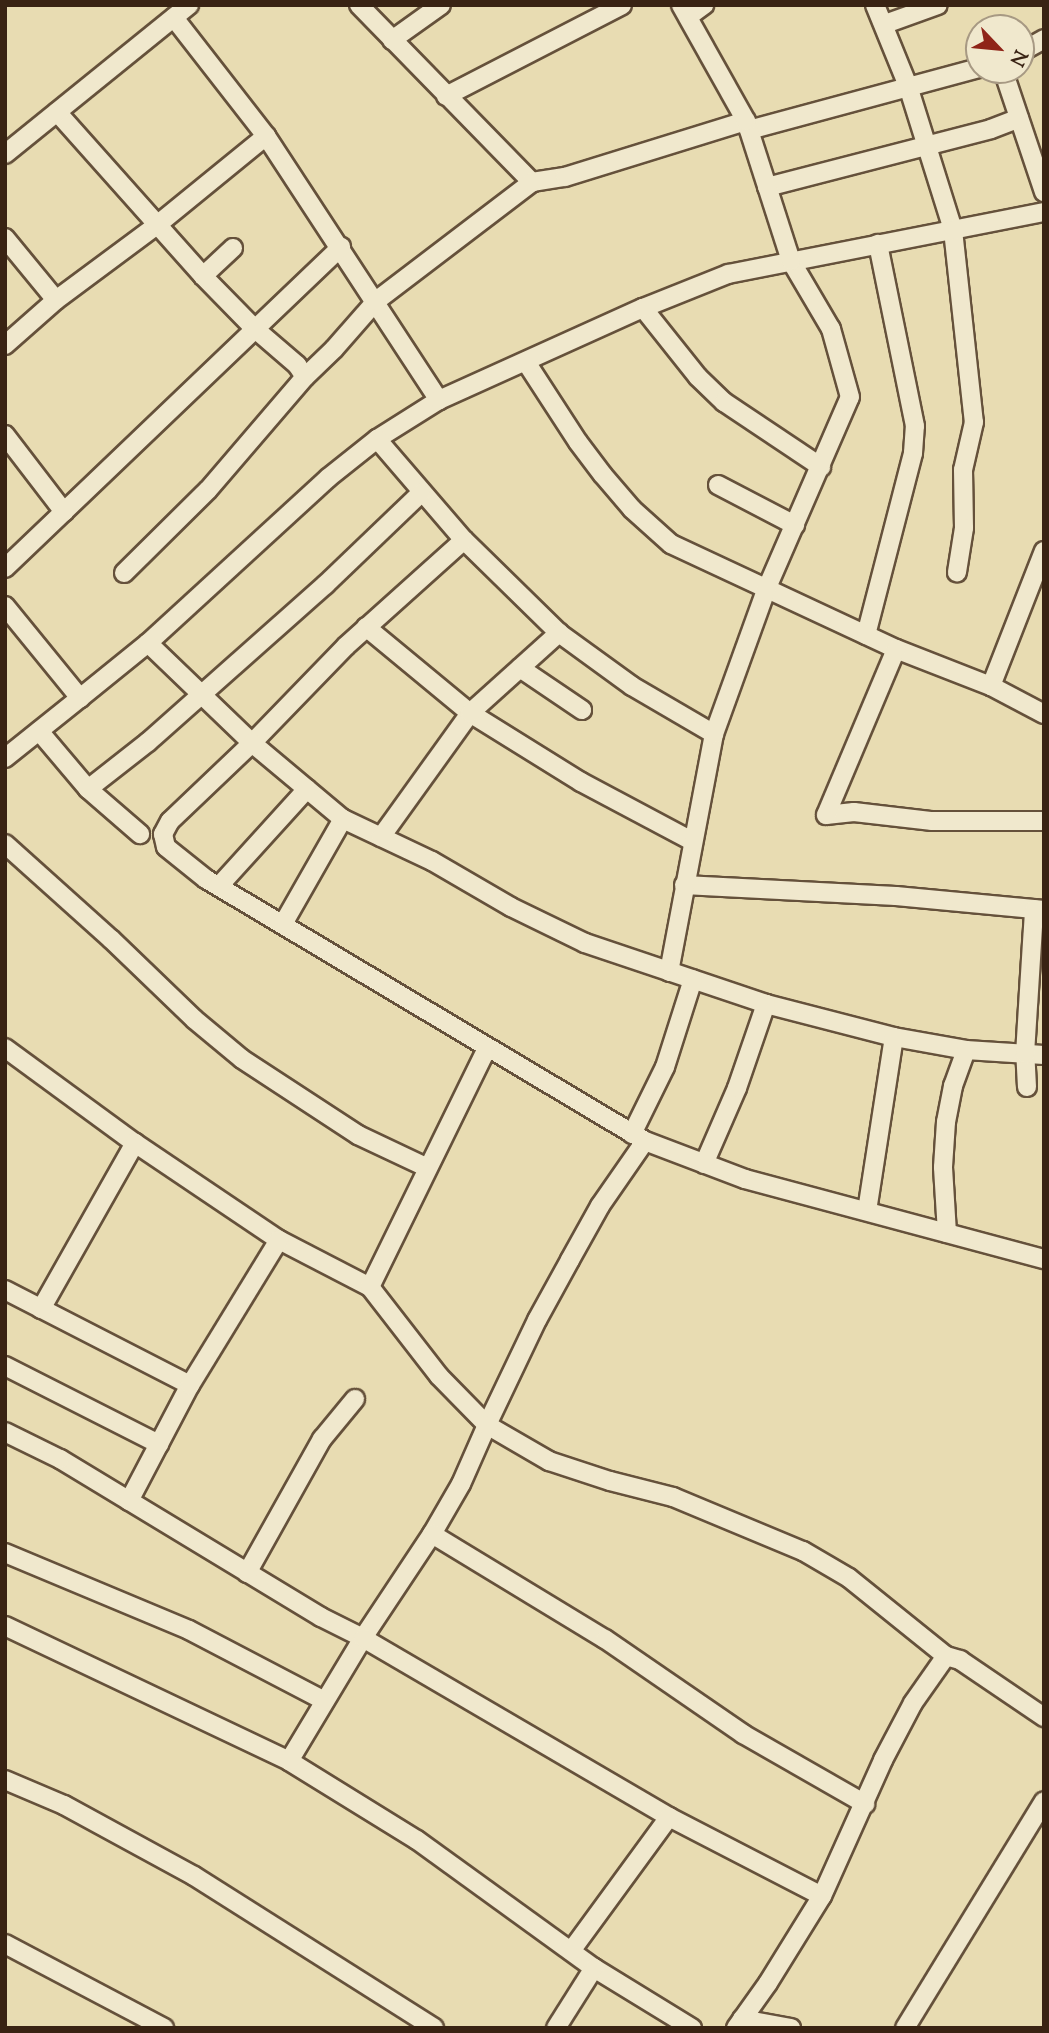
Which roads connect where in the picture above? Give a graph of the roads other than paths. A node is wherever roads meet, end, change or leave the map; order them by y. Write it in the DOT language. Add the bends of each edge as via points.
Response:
graph roads {
  1 [pos="189,5"];
  2 [pos="359,5"];
  3 [pos="441,5"];
  4 [pos="622,5"];
  5 [pos="704,5"];
  6 [pos="876,5"];
  7 [pos="938,5"];
  8 [pos="685,10"];
  9 [pos="174,18"];
  10 [pos="885,24"];
  11 [pos="392,40"];
  12 [pos="965,72"];
  13 [pos="1008,84"];
  14 [pos="908,86"];
  15 [pos="446,96"];
  16 [pos="57,113"];
  17 [pos="1019,118"];
  18 [pos="747,126"];
  19 [pos="267,136"];
  20 [pos="927,146"];
  21 [pos="5,154"];
  22 [pos="532,182"];
  23 [pos="767,187"];
  24 [pos="1044,192"];
  25 [pos="1044,212"];
  26 [pos="157,225"];
  27 [pos="953,230"];
  28 [pos="5,238"];
  29 [pos="878,244"];
  30 [pos="341,247"];
  31 [pos="233,248"];
  32 [pos="791,261"];
  33 [pos="203,276"];
  34 [pos="56,300"];
  35 [pos="376,301"];
  36 [pos="643,308"];
  37 [pos="254,328"];
  38 [pos="5,345"];
  39 [pos="526,362"];
  40 [pos="305,377"];
  41 [pos="439,400"];
  42 [pos="5,435"];
  43 [pos="377,439"];
  44 [pos="821,467"];
  45 [pos="718,485"];
  46 [pos="421,493"];
  47 [pos="64,512"];
  48 [pos="795,526"];
  49 [pos="464,540"];
  50 [pos="1044,551"];
  51 [pos="5,568"];
  52 [pos="957,572"];
  53 [pos="124,573"];
  54 [pos="766,590"];
  55 [pos="5,606"];
  56 [pos="366,627"];
  57 [pos="559,633"];
  58 [pos="866,635"];
  59 [pos="148,643"];
  60 [pos="897,649"];
  61 [pos="520,668"];
  62 [pos="991,686"];
  63 [pos="201,693"];
  64 [pos="80,698"];
  65 [pos="582,710"];
  66 [pos="470,713"];
  67 [pos="1044,714"];
  68 [pos="38,731"];
  69 [pos="714,734"];
  70 [pos="252,743"];
  71 [pos="5,758"];
  72 [pos="88,789"];
  73 [pos="307,789"];
  74 [pos="344,819"];
  75 [pos="1044,821"];
  76 [pos="140,834"];
  77 [pos="381,837"];
  78 [pos="692,841"];
  79 [pos="5,845"];
  80 [pos="684,885"];
  81 [pos="219,886"];
  82 [pos="1039,910"];
  83 [pos="282,923"];
  84 [pos="669,971"];
  85 [pos="693,979"];
  86 [pos="766,1004"];
  87 [pos="894,1037"];
  88 [pos="5,1048"];
  89 [pos="487,1048"];
  90 [pos="966,1050"];
  91 [pos="1025,1054"];
  92 [pos="1044,1055"];
  93 [pos="1027,1087"];
  94 [pos="638,1138"];
  95 [pos="135,1143"];
  96 [pos="704,1164"];
  97 [pos="428,1168"];
  98 [pos="867,1211"];
  99 [pos="947,1233"];
  100 [pos="279,1240"];
  101 [pos="1044,1259"];
  102 [pos="370,1287"];
  103 [pos="5,1290"];
  104 [pos="41,1308"];
  105 [pos="5,1366"];
  106 [pos="190,1385"];
  107 [pos="355,1398"];
  108 [pos="487,1425"];
  109 [pos="5,1432"];
  110 [pos="159,1444"];
  111 [pos="129,1502"];
  112 [pos="432,1534"];
  113 [pos="5,1553"];
  114 [pos="247,1573"];
  115 [pos="5,1626"];
  116 [pos="363,1638"];
  117 [pos="946,1656"];
  118 [pos="325,1701"];
  119 [pos="1044,1717"];
  120 [pos="289,1761"];
  121 [pos="5,1780"];
  122 [pos="1044,1801"];
  123 [pos="865,1804"];
  124 [pos="669,1817"];
  125 [pos="822,1896"];
  126 [pos="5,1944"];
  127 [pos="571,1951"];
  128 [pos="594,1968"];
  129 [pos="739,2023"];
  130 [pos="164,2028"];
  131 [pos="434,2028"];
  132 [pos="556,2028"];
  133 [pos="692,2028"];
  134 [pos="791,2028"];
  135 [pos="905,2028"];
  1 -- 9 [label="street"];
  2 -- 11 [label="street"];
  3 -- 11 [label="street"];
  4 -- 15 [label="street"];
  5 -- 8 [label="street"];
  6 -- 10 [label="street"];
  7 -- 10 [label="street"];
  8 -- 18 [label="street"];
  9 -- 16 [label="street"];
  9 -- 19 [label="street"];
  10 -- 14 [label="street"];
  11 -- 15 [label="street"];
  12 -- 14 [label="street"];
  13 -- 17 [label="street"];
  14 -- 18 [label="street"];
  14 -- 20 [label="street"];
  15 -- 22 [label="street"];
  16 -- 21 [label="street"];
  16 -- 26 [label="street"];
  17 -- 20 [label="street"];
  17 -- 24 [label="street"];
  18 -- 22 [label="street"];
  18 -- 23 [label="street"];
  19 -- 26 [label="street"];
  19 -- 30 [label="street"];
  20 -- 23 [label="street"];
  20 -- 27 [label="street"];
  22 -- 35 [label="street"];
  23 -- 32 [label="street"];
  25 -- 27 [label="street"];
  26 -- 33 [label="street"];
  26 -- 34 [label="street"];
  27 -- 29 [label="street"];
  27 -- 52 [label="street" via="974,422 963,470 964,528"];
  28 -- 34 [label="street"];
  29 -- 32 [label="street"];
  29 -- 58 [label="street" via="915,426 913,453"];
  30 -- 35 [label="street"];
  30 -- 37 [label="street"];
  31 -- 33 [label="street"];
  32 -- 36 [label="street" via="728,274"];
  32 -- 44 [label="street" via="831,329 850,386 848,408"];
  33 -- 37 [label="street"];
  34 -- 38 [label="street"];
  35 -- 40 [label="street"];
  35 -- 41 [label="street"];
  36 -- 39 [label="street"];
  36 -- 44 [label="street" via="724,402"];
  37 -- 40 [label="street"];
  37 -- 47 [label="street"];
  39 -- 41 [label="street"];
  39 -- 54 [label="street" via="578,442 632,509 671,544"];
  40 -- 53 [label="street" via="208,491"];
  41 -- 43 [label="street"];
  42 -- 47 [label="street"];
  43 -- 46 [label="street"];
  43 -- 59 [label="street"];
  44 -- 48 [label="street"];
  45 -- 48 [label="street"];
  46 -- 49 [label="street"];
  46 -- 63 [label="street"];
  47 -- 51 [label="street"];
  48 -- 54 [label="street"];
  49 -- 56 [label="street"];
  49 -- 57 [label="street"];
  50 -- 62 [label="street"];
  54 -- 58 [label="street"];
  54 -- 69 [label="street"];
  55 -- 64 [label="street"];
  56 -- 66 [label="street"];
  56 -- 70 [label="street"];
  57 -- 61 [label="street"];
  57 -- 69 [label="street" via="632,686"];
  58 -- 60 [label="street"];
  59 -- 63 [label="street"];
  59 -- 64 [label="street"];
  60 -- 62 [label="street"];
  60 -- 75 [label="street" via="826,816 853,812 932,821"];
  61 -- 65 [label="street"];
  61 -- 66 [label="street"];
  62 -- 67 [label="street"];
  63 -- 70 [label="street"];
  63 -- 72 [label="street"];
  64 -- 68 [label="street"];
  66 -- 77 [label="street"];
  66 -- 78 [label="street" via="581,782"];
  68 -- 71 [label="street"];
  68 -- 72 [label="street"];
  69 -- 78 [label="street"];
  70 -- 73 [label="street"];
  70 -- 81 [label="street" via="170,821 163,834 166,846 183,863"];
  72 -- 76 [label="street"];
  73 -- 74 [label="street"];
  73 -- 81 [label="street"];
  74 -- 77 [label="street"];
  74 -- 83 [label="street"];
  77 -- 84 [label="street" via="573,937"];
  78 -- 80 [label="street"];
  79 -- 97 [label="street" via="242,1059 358,1135"];
  80 -- 82 [label="street" via="896,896"];
  80 -- 84 [label="street"];
  81 -- 83 [label="street"];
  82 -- 91 [label="street"];
  83 -- 89 [label="street"];
  84 -- 85 [label="street"];
  85 -- 86 [label="street"];
  85 -- 94 [label="street"];
  86 -- 87 [label="street"];
  86 -- 96 [label="street"];
  87 -- 90 [label="street"];
  87 -- 98 [label="street"];
  88 -- 95 [label="street"];
  89 -- 94 [label="street"];
  89 -- 97 [label="street"];
  90 -- 91 [label="street"];
  90 -- 99 [label="street" via="946,1122"];
  91 -- 92 [label="street"];
  91 -- 93 [label="street"];
  94 -- 96 [label="street"];
  94 -- 108 [label="street"];
  95 -- 100 [label="street"];
  95 -- 104 [label="street"];
  96 -- 98 [label="street"];
  97 -- 102 [label="street"];
  98 -- 99 [label="street"];
  99 -- 101 [label="street"];
  100 -- 102 [label="street"];
  100 -- 106 [label="street"];
  102 -- 108 [label="street" via="439,1376"];
  103 -- 104 [label="street"];
  104 -- 106 [label="street"];
  105 -- 110 [label="street"];
  106 -- 110 [label="street"];
  107 -- 114 [label="street" via="322,1439"];
  108 -- 112 [label="street"];
  108 -- 117 [label="street" via="549,1461 673,1497 803,1551 849,1578"];
  109 -- 111 [label="street" via="60,1459"];
  110 -- 111 [label="street"];
  111 -- 114 [label="street"];
  112 -- 116 [label="street"];
  112 -- 123 [label="street" via="605,1639 743,1734"];
  113 -- 118 [label="street" via="189,1630"];
  114 -- 116 [label="street"];
  115 -- 120 [label="street"];
  116 -- 118 [label="street"];
  116 -- 124 [label="street"];
  117 -- 119 [label="street" via="960,1660"];
  117 -- 123 [label="street" via="913,1703"];
  118 -- 120 [label="street"];
  120 -- 127 [label="street" via="440,1855"];
  121 -- 131 [label="street" via="64,1805 194,1876"];
  122 -- 135 [label="street"];
  123 -- 125 [label="street"];
  124 -- 125 [label="street"];
  124 -- 127 [label="street"];
  125 -- 129 [label="street"];
  126 -- 130 [label="street"];
  127 -- 128 [label="street"];
  128 -- 132 [label="street"];
  128 -- 133 [label="street"];
  129 -- 134 [label="street"];
}
